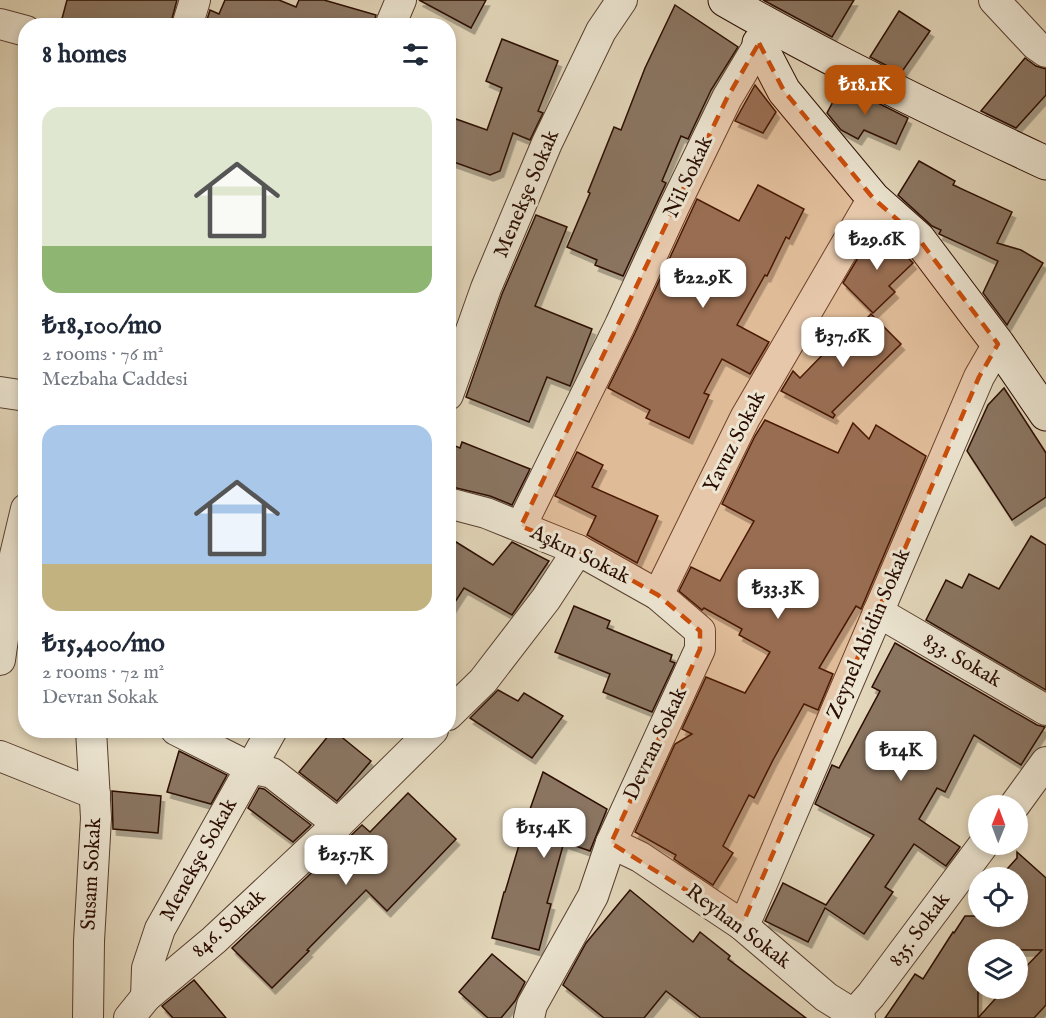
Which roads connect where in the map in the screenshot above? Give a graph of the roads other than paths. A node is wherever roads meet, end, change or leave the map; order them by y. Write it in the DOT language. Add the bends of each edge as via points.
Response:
graph roads {
  1 [pos="195,0"];
  2 [pos="401,0"];
  3 [pos="622,0"];
  4 [pos="725,0"];
  5 [pos="994,0"];
  6 [pos="189,18"];
  7 [pos="393,18"];
  8 [pos="0,24"];
  9 [pos="18,29"];
  10 [pos="764,35"];
  11 [pos="1046,52"];
  12 [pos="1046,163"];
  13 [pos="873,198"];
  14 [pos="998,344"];
  15 [pos="456,372"];
  16 [pos="0,392"];
  17 [pos="18,395"];
  18 [pos="1046,414"];
  19 [pos="456,505"];
  20 [pos="521,526"];
  21 [pos="18,542"];
  22 [pos="578,550"];
  23 [pos="658,595"];
  24 [pos="878,612"];
  25 [pos="700,631"];
  26 [pos="0,660"];
  27 [pos="456,707"];
  28 [pos="1046,710"];
  29 [pos="91,738"];
  30 [pos="192,738"];
  31 [pos="268,738"];
  32 [pos="425,738"];
  33 [pos="0,756"];
  34 [pos="1046,762"];
  35 [pos="251,768"];
  36 [pos="95,794"];
  37 [pos="1022,795"];
  38 [pos="338,824"];
  39 [pos="611,843"];
  40 [pos="976,855"];
  41 [pos="742,925"];
  42 [pos="137,1008"];
  43 [pos="818,1008"];
  44 [pos="527,1014"];
  45 [pos="857,1016"];
  46 [pos="88,1018"];
  1 -- 6 [label="street"];
  2 -- 7 [label="street"];
  3 -- 15 [label="street, Menekşe Sokak" via="601,31 547,143 486,288"];
  4 -- 10 [label="street"];
  5 -- 11 [label="street"];
  8 -- 9 [label="street"];
  10 -- 12 [label="street"];
  10 -- 13 [label="street" via="784,92"];
  10 -- 20 [label="street, Nil Sokak" via="727,98"];
  13 -- 14 [label="street" via="918,238"];
  13 -- 23 [label="street, Yavuz Sokak" via="745,418"];
  14 -- 18 [label="street"];
  14 -- 24 [label="street, Zeynel Abidin Sokak" via="979,377"];
  16 -- 17 [label="street"];
  19 -- 20 [label="street, Aşkın Sokak"];
  20 -- 22 [label="street, Aşkın Sokak"];
  21 -- 26 [label="street"];
  22 -- 23 [label="street, Aşkın Sokak"];
  22 -- 27 [label="street" via="483,681"];
  23 -- 25 [label="street, Aşkın Sokak"];
  24 -- 28 [label="street, 833. Sokak"];
  24 -- 41 [label="street, Zeynel Abidin Sokak"];
  25 -- 39 [label="street, Devran Sokak" via="700,649"];
  29 -- 36 [label="street, Susam Sokak"];
  30 -- 35 [label="street"];
  31 -- 35 [label="street, Menekşe Sokak"];
  32 -- 38 [label="street, 846. Sokak"];
  33 -- 36 [label="street"];
  34 -- 37 [label="street"];
  35 -- 38 [label="street" via="272,773"];
  35 -- 42 [label="street, Menekşe Sokak" via="160,928"];
  36 -- 46 [label="street, Susam Sokak"];
  38 -- 42 [label="street, 846. Sokak"];
  39 -- 41 [label="street, Reyhan Sokak" via="640,857"];
  39 -- 44 [label="street, Devran Sokak" via="593,896"];
  40 -- 45 [label="street, 835. Sokak"];
  41 -- 43 [label="street, Reyhan Sokak"];
  43 -- 45 [label="street, Reyhan Sokak"];
}
